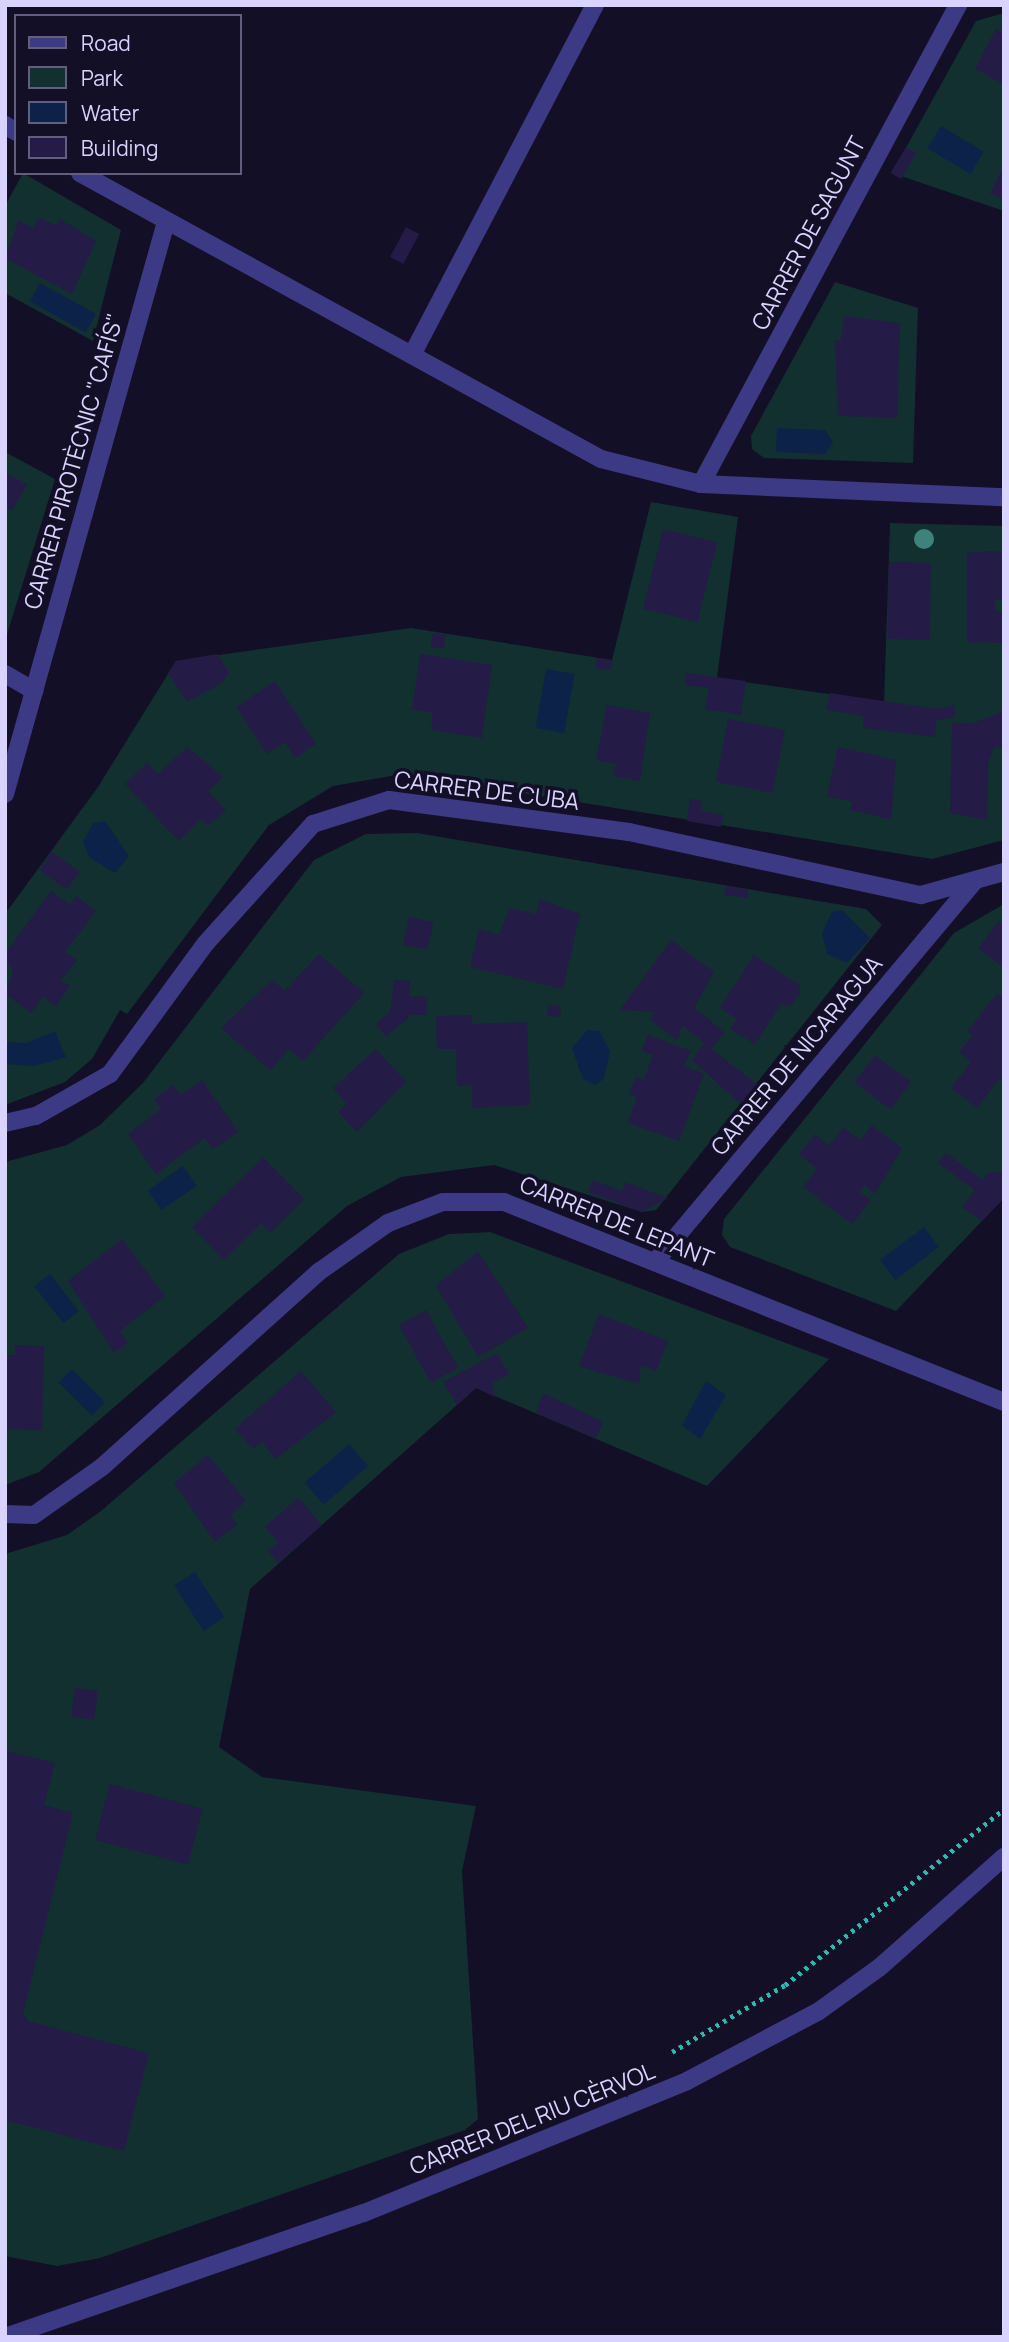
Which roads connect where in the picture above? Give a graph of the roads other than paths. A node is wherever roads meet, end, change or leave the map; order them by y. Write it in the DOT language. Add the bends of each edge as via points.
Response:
graph roads {
  1 [pos="595,5"];
  2 [pos="958,5"];
  3 [pos="84,175"];
  4 [pos="166,222"];
  5 [pos="413,353"];
  6 [pos="701,484"];
  7 [pos="1004,497"];
  8 [pos="5,674"];
  9 [pos="34,691"];
  10 [pos="5,794"];
  11 [pos="1004,872"];
  12 [pos="975,880"];
  13 [pos="5,1123"];
  14 [pos="655,1262"];
  15 [pos="1004,1402"];
  16 [pos="5,1514"];
  17 [pos="1004,1857"];
  18 [pos="33,2330"];
  19 [pos="5,2337"];
  1 -- 5 [label="street"];
  2 -- 6 [label="street, CARRER DE SAGUNT"];
  3 -- 4 [label="street"];
  4 -- 5 [label="street"];
  4 -- 9 [label="street, CARRER PIROTÈCNIC \"CAFÍS\""];
  5 -- 6 [label="street" via="601,459"];
  6 -- 7 [label="street"];
  8 -- 9 [label="street"];
  9 -- 10 [label="street, CARRER PIROTÈCNIC \"CAFÍS\""];
  11 -- 12 [label="street, CARRER DE CUBA"];
  12 -- 13 [label="street, CARRER DE CUBA" via="921,895 629,832 389,800 313,824 206,943 110,1074 36,1116"];
  12 -- 14 [label="street, CARRER DE NICARAGUA"];
  14 -- 15 [label="street, CARRER DE LEPANT"];
  14 -- 16 [label="street, CARRER DE LEPANT" via="504,1202 443,1202 388,1223 270,1311 102,1467 34,1515"];
  17 -- 18 [label="street, CARRER DEL RIU CÈRVOL" via="880,1967 819,2011 687,2081 364,2213"];
  18 -- 19 [label="street, CARRER DEL RIU CÈRVOL"];
}
